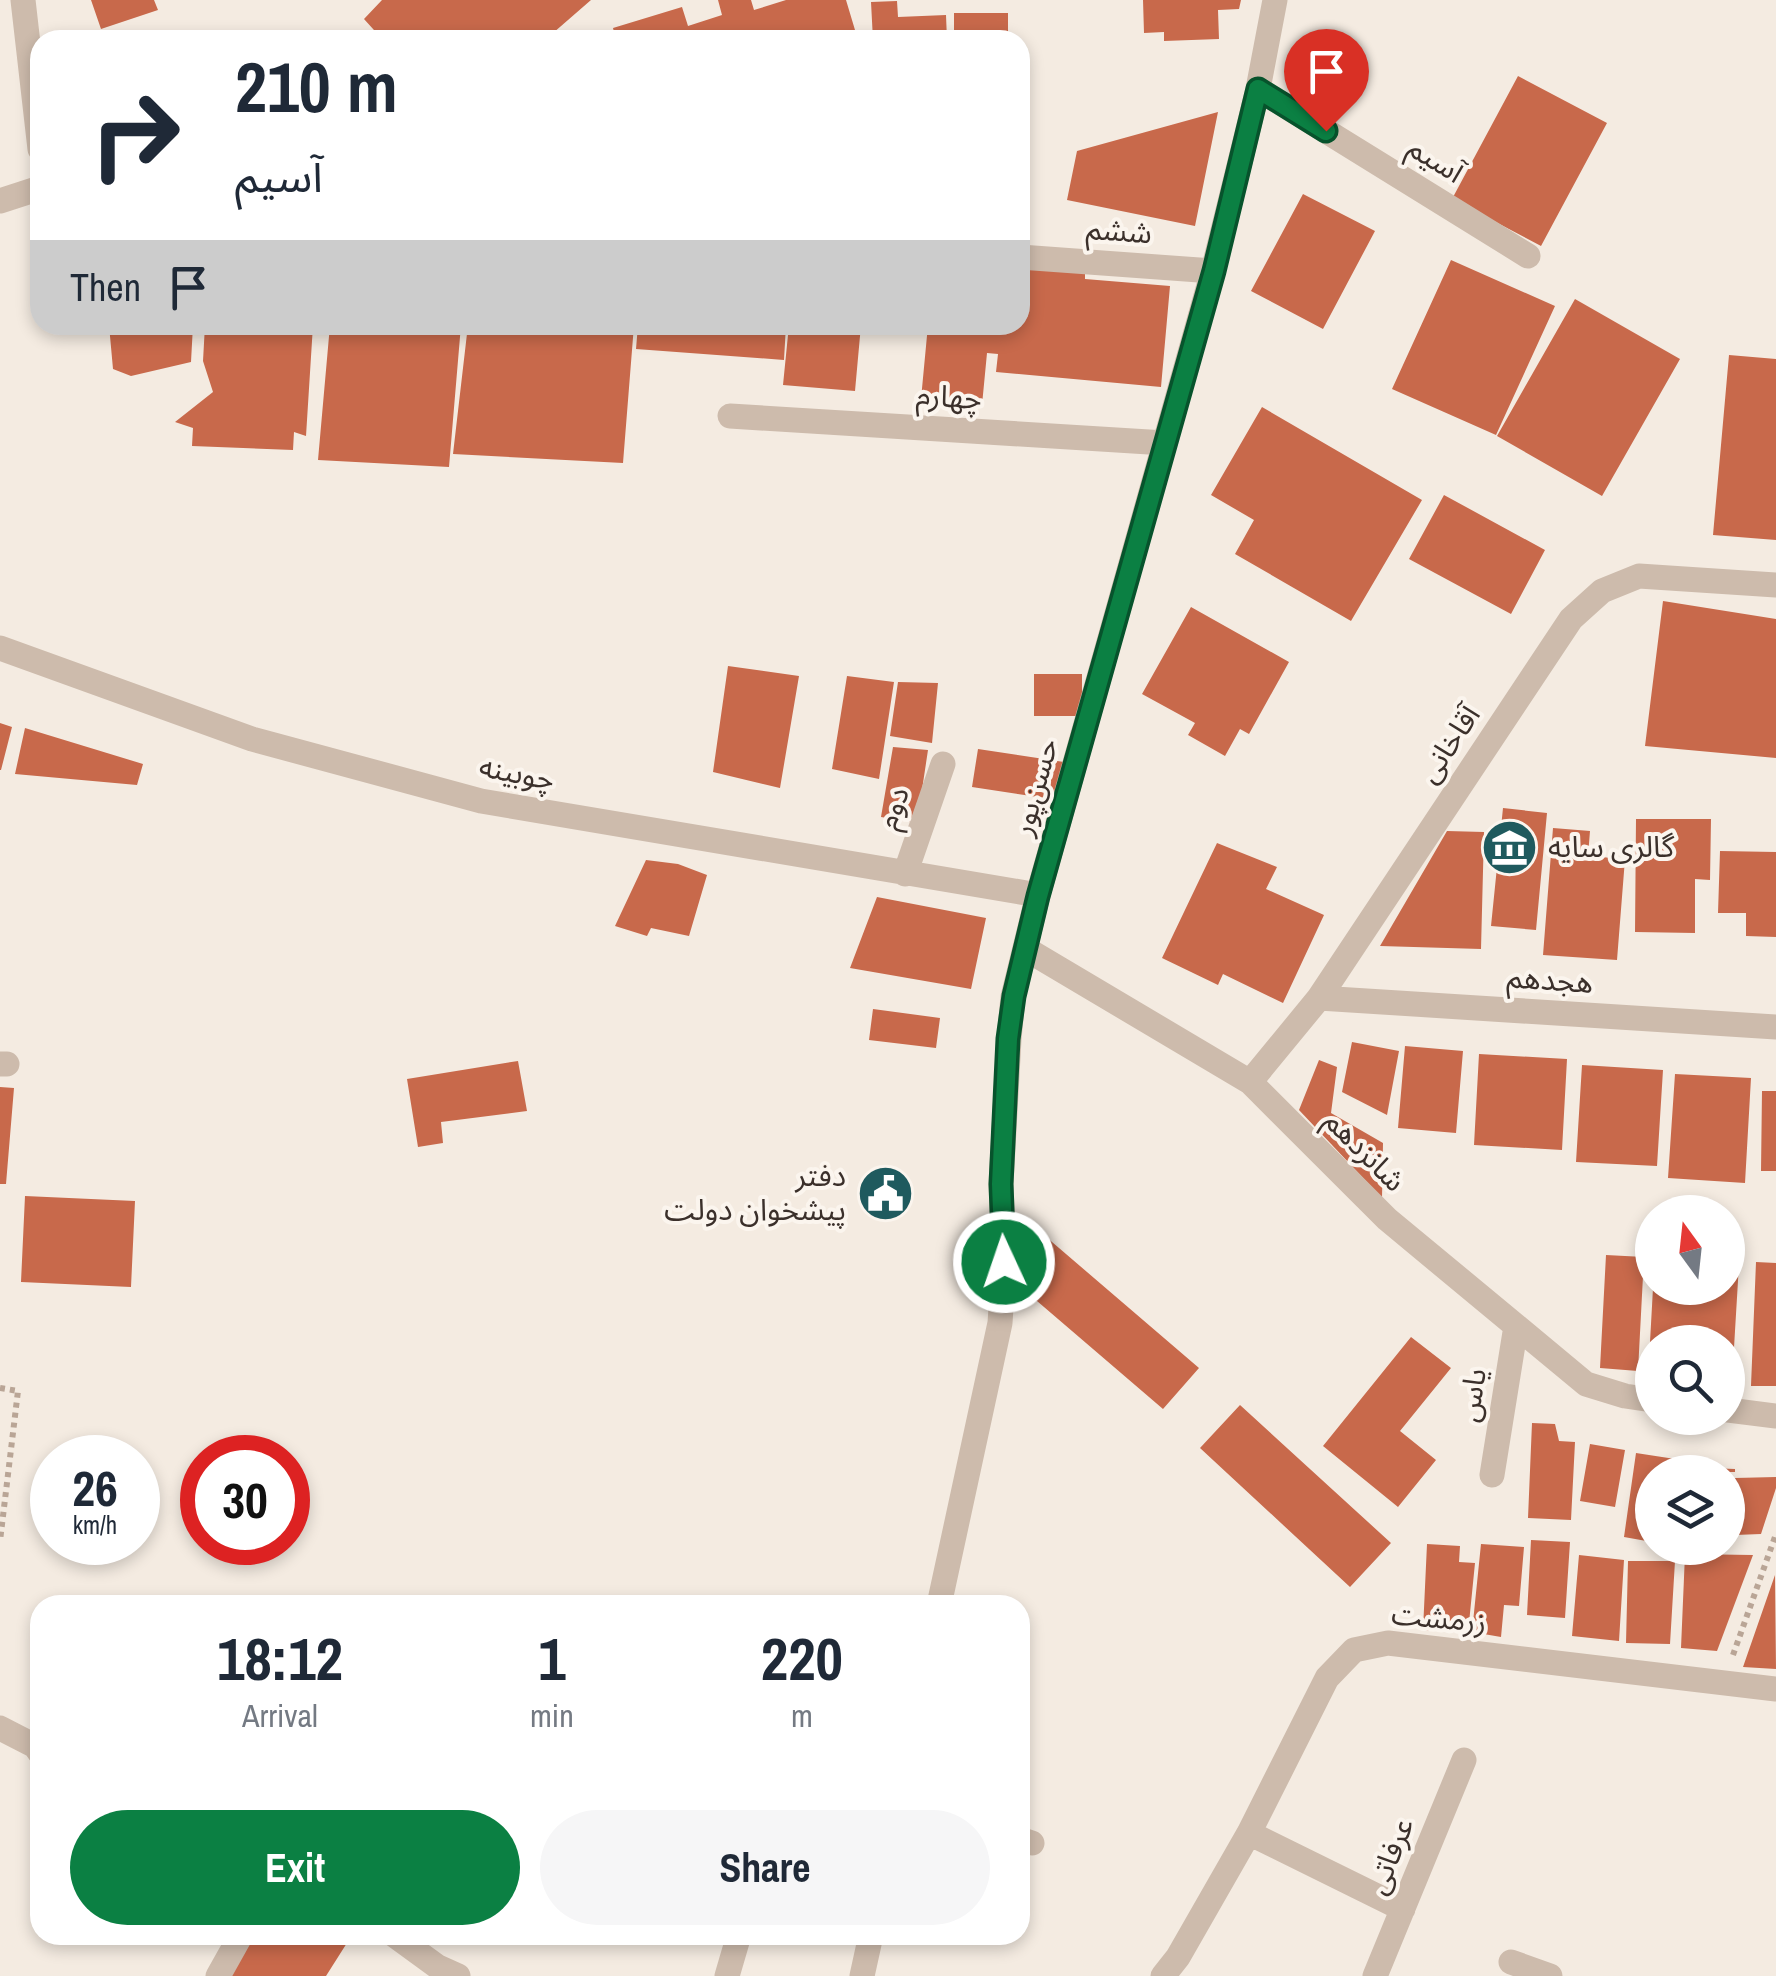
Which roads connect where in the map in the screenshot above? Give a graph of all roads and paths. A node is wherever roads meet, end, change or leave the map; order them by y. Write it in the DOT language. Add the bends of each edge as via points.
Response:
graph roads {
  1 [pos="23,0"];
  2 [pos="1275,0"];
  3 [pos="30,61"];
  4 [pos="1258,89"];
  5 [pos="30,191"];
  6 [pos="0,201"];
  7 [pos="1528,256"];
  8 [pos="1030,258"];
  9 [pos="1214,271"];
  10 [pos="730,416"];
  11 [pos="1165,443"];
  12 [pos="1776,584"];
  13 [pos="0,648"];
  14 [pos="943,764"];
  15 [pos="905,874"];
  16 [pos="1038,896"];
  17 [pos="1026,948"];
  18 [pos="1319,998"];
  19 [pos="1776,1027"];
  20 [pos="1250,1082"];
  21 [pos="1516,1326"];
  22 [pos="0,1388"];
  23 [pos="1635,1397"];
  24 [pos="1745,1412"];
  25 [pos="1776,1416"];
  26 [pos="1492,1474"];
  27 [pos="1776,1534"];
  28 [pos="0,1541"];
  29 [pos="940,1595"];
  30 [pos="1724,1683"];
  31 [pos="1776,1689"];
  32 [pos="0,1728"];
  33 [pos="30,1743"];
  34 [pos="1464,1760"];
  35 [pos="1249,1833"];
  36 [pos="1403,1909"];
  37 [pos="235,1945"];
  38 [pos="408,1945"];
  39 [pos="736,1945"];
  40 [pos="869,1945"];
  41 [pos="1511,1962"];
  42 [pos="218,1976"];
  43 [pos="458,1976"];
  44 [pos="727,1976"];
  45 [pos="862,1976"];
  46 [pos="1163,1976"];
  47 [pos="1376,1976"];
  48 [pos="1550,1976"];
  1 -- 3 [label="street"];
  2 -- 4 [label="street, حسن‌پور"];
  4 -- 7 [label="street, آسیم"];
  4 -- 9 [label="street, حسن‌پور"];
  5 -- 6 [label="street"];
  8 -- 9 [label="street, ششم"];
  9 -- 11 [label="street, حسن‌پور"];
  10 -- 11 [label="street, چهارم"];
  11 -- 16 [label="street, حسن‌پور"];
  12 -- 18 [label="street, آقاخانی" via="1638,576 1602,591 1570,619"];
  13 -- 15 [label="street, چوبینه" via="252,739 481,801"];
  14 -- 15 [label="street, دوم"];
  15 -- 16 [label="street, چوبینه"];
  16 -- 17 [label="street, حسن‌پور"];
  17 -- 20 [label="street, شانزدهم"];
  17 -- 29 [label="street, حسن‌پور" via="1008,1039 1000,1323"];
  18 -- 19 [label="street, هجدهم"];
  18 -- 20 [label="street, آقاخانی"];
  20 -- 21 [label="street, شانزدهم" via="1388,1220"];
  21 -- 23 [label="street, شانزدهم" via="1586,1384"];
  21 -- 26 [label="street, یاس"];
  22 -- 28 [label="path" via="18,1391"];
  24 -- 25 [label="street"];
  27 -- 30 [label="path"];
  30 -- 31 [label="street, زرمشت"];
  30 -- 35 [label="street, زرمشت" via="1388,1643 1354,1650 1327,1678"];
  32 -- 33 [label="street"];
  34 -- 36 [label="street, عرفاتی"];
  35 -- 36 [label="street"];
  35 -- 46 [label="street, زرمشت"];
  36 -- 47 [label="street, عرفاتی"];
  37 -- 42 [label="street"];
  38 -- 43 [label="street"];
  39 -- 44 [label="street"];
  40 -- 45 [label="street"];
  41 -- 48 [label="street"];
}
